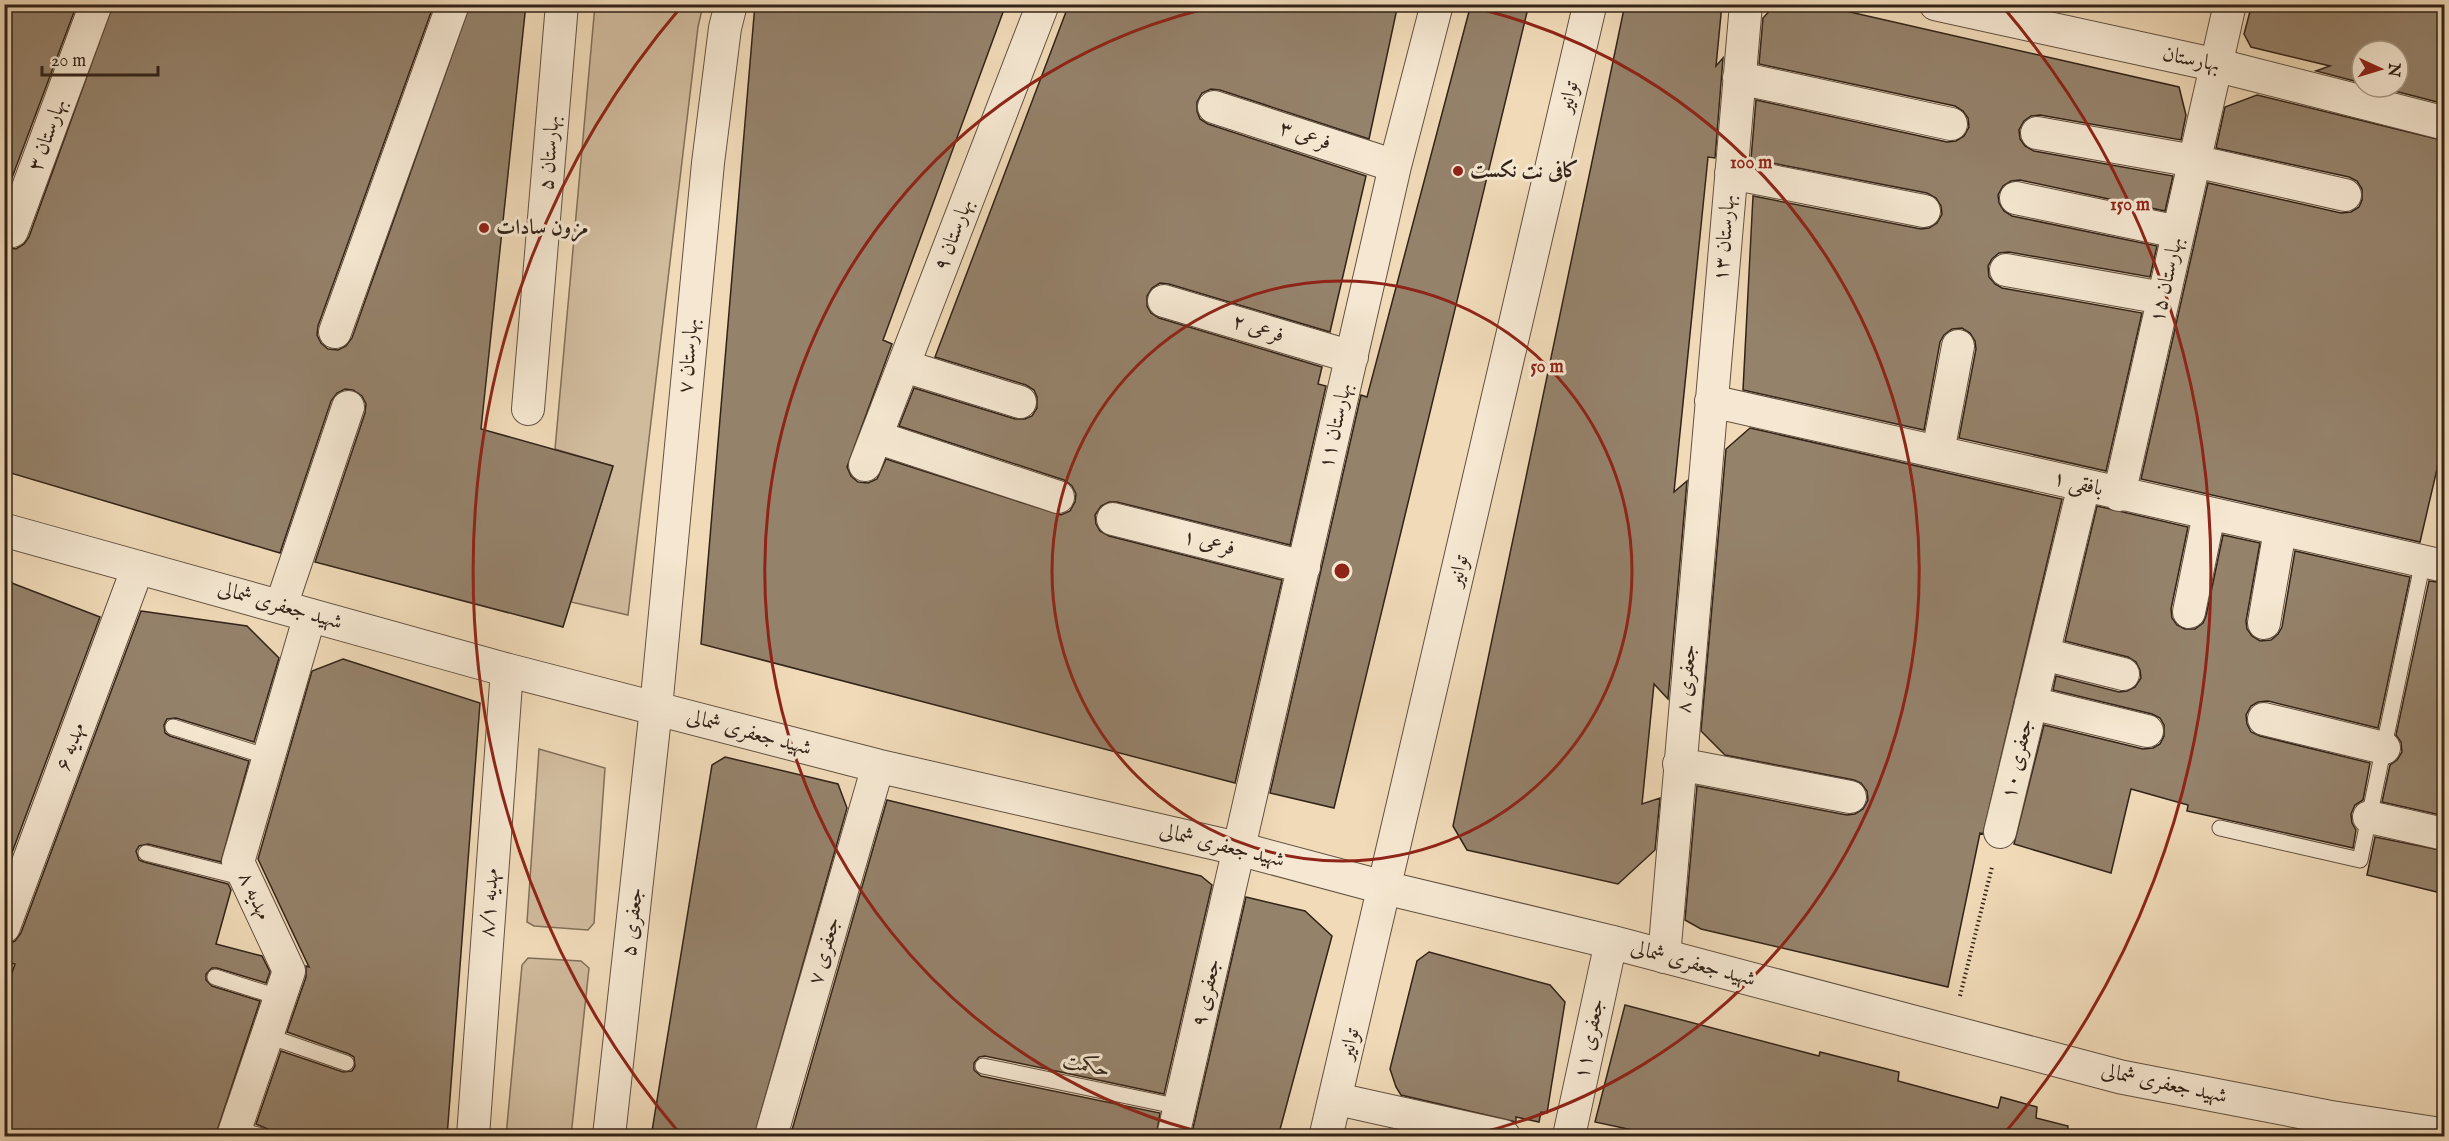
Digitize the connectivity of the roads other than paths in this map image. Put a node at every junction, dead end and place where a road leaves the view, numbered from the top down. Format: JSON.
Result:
{"nodes":[{"id":1,"x":96,"y":4,"type":"edge"},
{"id":2,"x":453,"y":4,"type":"edge"},
{"id":3,"x":562,"y":4,"type":"edge"},
{"id":4,"x":731,"y":4,"type":"edge"},
{"id":5,"x":1043,"y":4,"type":"edge"},
{"id":6,"x":1437,"y":4,"type":"edge"},
{"id":7,"x":1590,"y":4,"type":"edge"},
{"id":8,"x":1746,"y":4,"type":"edge"},
{"id":9,"x":1936,"y":4,"type":"edge"},
{"id":10,"x":2230,"y":4,"type":"edge"},
{"id":11,"x":2216,"y":65,"type":"junction"},
{"id":12,"x":1739,"y":78,"type":"junction"},
{"id":13,"x":1214,"y":107,"type":"dead end"},
{"id":14,"x":2445,"y":123,"type":"edge"},
{"id":15,"x":1952,"y":124,"type":"dead end"},
{"id":16,"x":2037,"y":133,"type":"dead end"},
{"id":17,"x":2194,"y":161,"type":"junction"},
{"id":18,"x":1395,"y":166,"type":"junction"},
{"id":19,"x":1731,"y":172,"type":"junction"},
{"id":20,"x":2344,"y":195,"type":"dead end"},
{"id":21,"x":2016,"y":198,"type":"dead end"},
{"id":22,"x":1924,"y":211,"type":"dead end"},
{"id":23,"x":12,"y":231,"type":"dead end"},
{"id":24,"x":2178,"y":232,"type":"junction"},
{"id":25,"x":2006,"y":270,"type":"dead end"},
{"id":26,"x":2163,"y":298,"type":"junction"},
{"id":27,"x":1164,"y":301,"type":"dead end"},
{"id":28,"x":335,"y":332,"type":"dead end"},
{"id":29,"x":1958,"y":346,"type":"dead end"},
{"id":30,"x":1352,"y":357,"type":"junction"},
{"id":31,"x":904,"y":366,"type":"junction"},
{"id":32,"x":1711,"y":400,"type":"junction"},
{"id":33,"x":1020,"y":402,"type":"dead end"},
{"id":34,"x":348,"y":407,"type":"dead end"},
{"id":35,"x":528,"y":409,"type":"dead end"},
{"id":36,"x":1938,"y":452,"type":"junction"},
{"id":37,"x":2084,"y":485,"type":"junction"},
{"id":38,"x":2119,"y":495,"type":"junction"},
{"id":39,"x":1058,"y":497,"type":"dead end"},
{"id":40,"x":2209,"y":514,"type":"junction"},
{"id":41,"x":1113,"y":519,"type":"dead end"},
{"id":42,"x":4,"y":530,"type":"edge"},
{"id":43,"x":2280,"y":530,"type":"junction"},
{"id":44,"x":2438,"y":560,"type":"edge"},
{"id":45,"x":138,"y":567,"type":"junction"},
{"id":46,"x":1304,"y":567,"type":"junction"},
{"id":47,"x":295,"y":611,"type":"junction"},
{"id":48,"x":2188,"y":612,"type":"dead end"},
{"id":49,"x":2264,"y":623,"type":"dead end"},
{"id":50,"x":2043,"y":654,"type":"junction"},
{"id":51,"x":507,"y":670,"type":"junction"},
{"id":52,"x":2123,"y":674,"type":"dead end"},
{"id":53,"x":2031,"y":703,"type":"junction"},
{"id":54,"x":656,"y":708,"type":"junction"},
{"id":55,"x":2264,"y":719,"type":"dead end"},
{"id":56,"x":172,"y":727,"type":"dead end"},
{"id":57,"x":2147,"y":731,"type":"dead end"},
{"id":58,"x":2384,"y":748,"type":"junction"},
{"id":59,"x":268,"y":757,"type":"junction"},
{"id":60,"x":1679,"y":764,"type":"junction"},
{"id":61,"x":878,"y":766,"type":"junction"},
{"id":62,"x":1850,"y":797,"type":"dead end"},
{"id":63,"x":2369,"y":818,"type":"junction"},
{"id":64,"x":2220,"y":828,"type":"dead end"},
{"id":65,"x":2000,"y":832,"type":"road end"},
{"id":66,"x":2445,"y":834,"type":"edge"},
{"id":67,"x":1240,"y":849,"type":"junction"},
{"id":68,"x":146,"y":853,"type":"dead end"},
{"id":69,"x":246,"y":879,"type":"junction"},
{"id":70,"x":1386,"y":888,"type":"junction"},
{"id":71,"x":8,"y":908,"type":"edge"},
{"id":72,"x":1611,"y":942,"type":"junction"},
{"id":73,"x":1665,"y":957,"type":"junction"},
{"id":74,"x":215,"y":977,"type":"dead end"},
{"id":75,"x":280,"y":998,"type":"junction"},
{"id":76,"x":268,"y":1036,"type":"junction"},
{"id":77,"x":346,"y":1063,"type":"dead end"},
{"id":78,"x":983,"y":1066,"type":"dead end"},
{"id":79,"x":1337,"y":1099,"type":"junction"},
{"id":80,"x":1176,"y":1122,"type":"edge"},
{"id":81,"x":243,"y":1134,"type":"edge"},
{"id":82,"x":2445,"y":1135,"type":"edge"},
{"id":83,"x":473,"y":1137,"type":"edge"},
{"id":84,"x":609,"y":1137,"type":"edge"},
{"id":85,"x":771,"y":1137,"type":"edge"},
{"id":86,"x":1326,"y":1137,"type":"edge"},
{"id":87,"x":1504,"y":1137,"type":"edge"},
{"id":88,"x":1569,"y":1137,"type":"edge"}],
"edges":[{"from":1,"to":23,"type":"street","name":"بهارستان ۳"},
{"from":2,"to":28,"type":"street"},
{"from":3,"to":35,"type":"street","name":"بهارستان ۵"},
{"from":4,"to":54,"type":"street","name":"بهارستان ۷"},
{"from":5,"to":31,"type":"street","name":"بهارستان ۹"},
{"from":6,"to":18,"type":"street","name":"بهارستان ۱۱"},
{"from":7,"to":70,"type":"street","name":"توانیر"},
{"from":8,"to":12,"type":"street","name":"بهارستان ۱۳"},
{"from":9,"to":11,"type":"street","name":"بهارستان"},
{"from":10,"to":11,"type":"street","name":"بهارستان ۱۵"},
{"from":11,"to":14,"type":"street","name":"بهارستان"},
{"from":11,"to":17,"type":"street","name":"بهارستان ۱۵"},
{"from":12,"to":15,"type":"street"},
{"from":12,"to":19,"type":"street","name":"بهارستان ۱۳"},
{"from":13,"to":18,"type":"street","name":"فرعی ۳"},
{"from":16,"to":17,"type":"street"},
{"from":17,"to":20,"type":"street"},
{"from":17,"to":24,"type":"street","name":"بهارستان ۱۵"},
{"from":18,"to":30,"type":"street","name":"بهارستان ۱۱"},
{"from":19,"to":22,"type":"street"},
{"from":19,"to":32,"type":"street","name":"بهارستان ۱۳"},
{"from":21,"to":24,"type":"street"},
{"from":24,"to":26,"type":"street","name":"بهارستان ۱۵"},
{"from":25,"to":26,"type":"street"},
{"from":26,"to":38,"type":"street","name":"بهارستان ۱۵"},
{"from":27,"to":30,"type":"street","name":"فرعی ۲"},
{"from":29,"to":36,"type":"street"},
{"from":30,"to":46,"type":"street","name":"بهارستان ۱۱"},
{"from":31,"to":33,"type":"street"},
{"from":31,"to":39,"type":"street","name":"بهارستان ۹"},
{"from":32,"to":36,"type":"street","name":"بافقی ۱"},
{"from":32,"to":60,"type":"street","name":"جعفری ۸"},
{"from":34,"to":47,"type":"street","name":"مهدیه ۸"},
{"from":36,"to":37,"type":"street","name":"بافقی ۱"},
{"from":37,"to":38,"type":"street","name":"بافقی ۱"},
{"from":37,"to":50,"type":"street","name":"جعفری ۱۰"},
{"from":38,"to":40,"type":"street","name":"بافقی ۱"},
{"from":40,"to":43,"type":"street","name":"بافقی ۱"},
{"from":40,"to":48,"type":"street"},
{"from":41,"to":46,"type":"street","name":"فرعی ۱"},
{"from":42,"to":45,"type":"street","name":"شهید جعفری شمالی"},
{"from":43,"to":44,"type":"street","name":"بافقی ۱"},
{"from":43,"to":49,"type":"street"},
{"from":44,"to":58,"type":"lane"},
{"from":45,"to":47,"type":"street","name":"شهید جعفری شمالی"},
{"from":45,"to":71,"type":"street","name":"مهدیه ۶"},
{"from":46,"to":67,"type":"street","name":"بهارستان ۱۱"},
{"from":47,"to":51,"type":"street","name":"شهید جعفری شمالی"},
{"from":47,"to":59,"type":"street","name":"مهدیه ۸"},
{"from":50,"to":52,"type":"street"},
{"from":50,"to":53,"type":"street","name":"جعفری ۱۰"},
{"from":51,"to":54,"type":"street","name":"شهید جعفری شمالی"},
{"from":51,"to":83,"type":"street","name":"مهدیه ۸/۱"},
{"from":53,"to":57,"type":"street"},
{"from":53,"to":65,"type":"street","name":"جعفری ۱۰"},
{"from":54,"to":61,"type":"street","name":"شهید جعفری شمالی"},
{"from":54,"to":84,"type":"street","name":"جعفری ۵"},
{"from":55,"to":58,"type":"street"},
{"from":56,"to":59,"type":"lane"},
{"from":58,"to":63,"type":"lane"},
{"from":59,"to":69,"type":"street","name":"مهدیه ۸"},
{"from":60,"to":62,"type":"street"},
{"from":60,"to":73,"type":"street","name":"جعفری ۸"},
{"from":61,"to":67,"type":"street","name":"شهید جعفری شمالی"},
{"from":61,"to":85,"type":"street","name":"جعفری ۷"},
{"from":63,"to":64,"type":"lane"},
{"from":63,"to":66,"type":"street"},
{"from":67,"to":70,"type":"street","name":"شهید جعفری شمالی"},
{"from":67,"to":80,"type":"street","name":"جعفری ۹"},
{"from":68,"to":69,"type":"lane"},
{"from":69,"to":75,"type":"street","name":"مهدیه ۸"},
{"from":70,"to":72,"type":"street","name":"شهید جعفری شمالی"},
{"from":70,"to":79,"type":"street","name":"توانیر"},
{"from":72,"to":73,"type":"street","name":"شهید جعفری شمالی"},
{"from":72,"to":88,"type":"street","name":"جعفری ۱۱"},
{"from":73,"to":82,"type":"street","name":"شهید جعفری شمالی"},
{"from":74,"to":75,"type":"lane"},
{"from":75,"to":76,"type":"street","name":"مهدیه ۸"},
{"from":76,"to":77,"type":"lane"},
{"from":76,"to":81,"type":"street","name":"مهدیه ۸"},
{"from":78,"to":80,"type":"lane","name":"حکمت"},
{"from":79,"to":86,"type":"street","name":"توانیر"},
{"from":79,"to":87,"type":"street"}]}
